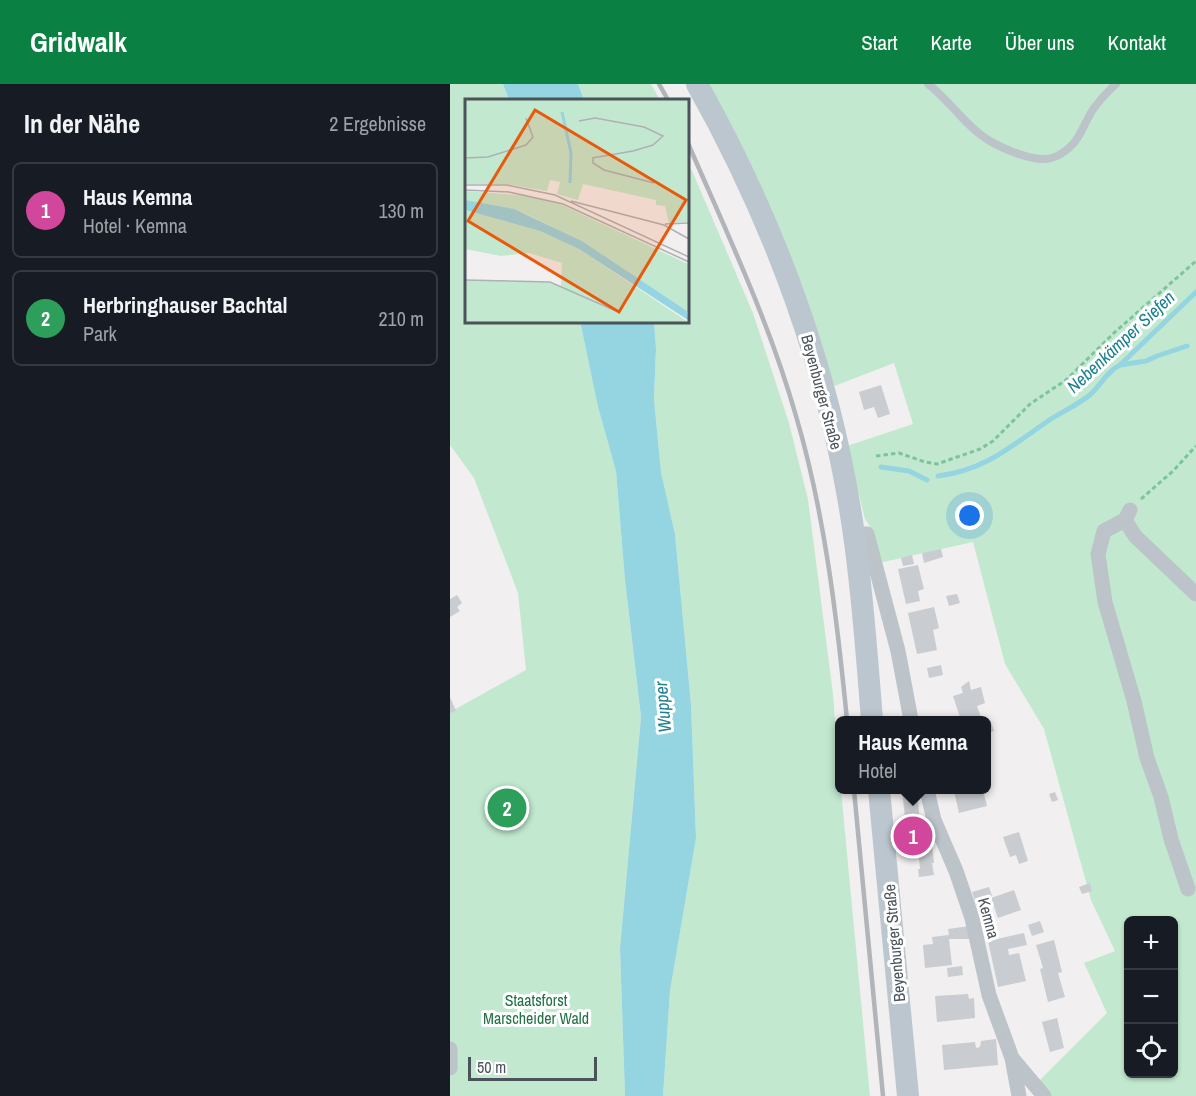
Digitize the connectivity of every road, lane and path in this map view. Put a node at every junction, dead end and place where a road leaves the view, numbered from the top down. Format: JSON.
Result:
{"nodes":[{"id":1,"x":697,"y":84,"type":"edge"},
{"id":2,"x":928,"y":84,"type":"edge"},
{"id":3,"x":1116,"y":84,"type":"edge"},
{"id":4,"x":1196,"y":261,"type":"edge"},
{"id":5,"x":1196,"y":446,"type":"edge"},
{"id":6,"x":876,"y":456,"type":"dead end"},
{"id":7,"x":1127,"y":515,"type":"junction"},
{"id":8,"x":854,"y":534,"type":"junction"},
{"id":9,"x":1196,"y":594,"type":"edge"},
{"id":10,"x":872,"y":716,"type":"edge"},
{"id":11,"x":910,"y":716,"type":"edge"},
{"id":12,"x":879,"y":794,"type":"edge"},
{"id":13,"x":928,"y":794,"type":"edge"},
{"id":14,"x":1188,"y":888,"type":"dead end"},
{"id":15,"x":450,"y":1049,"type":"edge"},
{"id":16,"x":1012,"y":1058,"type":"junction"},
{"id":17,"x":450,"y":1068,"type":"edge"},
{"id":18,"x":908,"y":1096,"type":"edge"},
{"id":19,"x":1019,"y":1096,"type":"edge"},
{"id":20,"x":1044,"y":1096,"type":"edge"}],
"edges":[{"from":1,"to":8,"type":"main road","name":"Beyenburger Straße"},
{"from":2,"to":3,"type":"lane"},
{"from":4,"to":6,"type":"path"},
{"from":5,"to":7,"type":"path"},
{"from":7,"to":9,"type":"street"},
{"from":7,"to":14,"type":"street"},
{"from":8,"to":10,"type":"main road","name":"Beyenburger Straße"},
{"from":8,"to":11,"type":"street"},
{"from":12,"to":18,"type":"main road","name":"Beyenburger Straße"},
{"from":13,"to":16,"type":"street","name":"Kemna"},
{"from":15,"to":17,"type":"street"},
{"from":16,"to":19,"type":"street","name":"Kemna"},
{"from":16,"to":20,"type":"street","name":"Kemna"}]}
